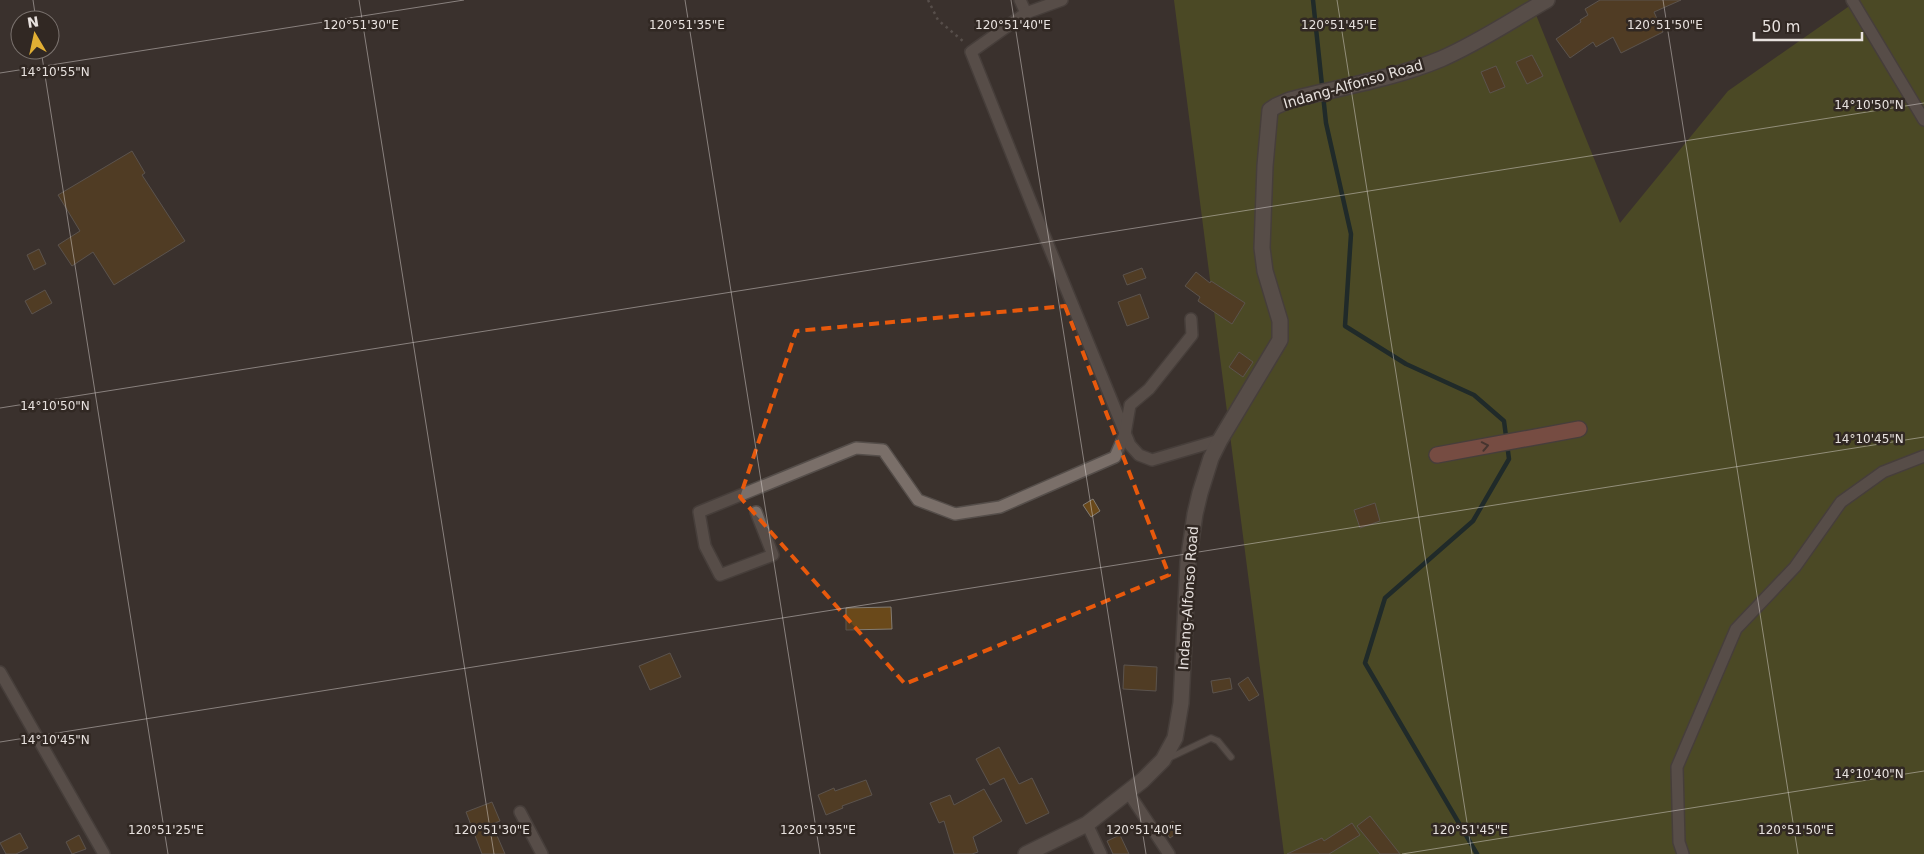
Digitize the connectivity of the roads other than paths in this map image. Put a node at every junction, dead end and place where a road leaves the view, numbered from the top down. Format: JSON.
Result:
{"nodes":[{"id":1,"x":1020,"y":0,"type":"edge"},
{"id":2,"x":1062,"y":0,"type":"edge"},
{"id":3,"x":1547,"y":0,"type":"edge"},
{"id":4,"x":1852,"y":0,"type":"edge"},
{"id":5,"x":1026,"y":13,"type":"junction"},
{"id":6,"x":1924,"y":120,"type":"edge"},
{"id":7,"x":1191,"y":319,"type":"dead end"},
{"id":8,"x":1579,"y":429,"type":"dead end"},
{"id":9,"x":1125,"y":434,"type":"junction"},
{"id":10,"x":1220,"y":440,"type":"junction"},
{"id":11,"x":1437,"y":455,"type":"dead end"},
{"id":12,"x":1924,"y":456,"type":"edge"},
{"id":13,"x":756,"y":512,"type":"dead end"},
{"id":14,"x":0,"y":672,"type":"edge"},
{"id":15,"x":1231,"y":757,"type":"dead end"},
{"id":16,"x":1163,"y":760,"type":"junction"},
{"id":17,"x":1128,"y":792,"type":"junction"},
{"id":18,"x":520,"y":812,"type":"dead end"},
{"id":19,"x":1087,"y":824,"type":"junction"},
{"id":20,"x":104,"y":854,"type":"edge"},
{"id":21,"x":542,"y":854,"type":"edge"},
{"id":22,"x":1026,"y":854,"type":"edge"},
{"id":23,"x":1101,"y":854,"type":"edge"},
{"id":24,"x":1169,"y":854,"type":"edge"},
{"id":25,"x":1683,"y":854,"type":"edge"}],
"edges":[{"from":1,"to":5,"type":"street"},
{"from":2,"to":5,"type":"street"},
{"from":3,"to":10,"type":"main road","name":"Indang-Alfonso Road"},
{"from":4,"to":6,"type":"street"},
{"from":5,"to":9,"type":"street"},
{"from":7,"to":9,"type":"street"},
{"from":11,"to":8,"type":"main road","one_way":true},
{"from":9,"to":10,"type":"street"},
{"from":9,"to":13,"type":"street"},
{"from":10,"to":16,"type":"main road","name":"Indang-Alfonso Road"},
{"from":12,"to":25,"type":"street"},
{"from":14,"to":20,"type":"street"},
{"from":15,"to":16,"type":"lane"},
{"from":16,"to":17,"type":"main road","name":"Indang-Alfonso Road"},
{"from":17,"to":19,"type":"main road","name":"Indang-Alfonso Road"},
{"from":17,"to":24,"type":"street"},
{"from":18,"to":21,"type":"street"},
{"from":19,"to":22,"type":"main road","name":"Indang-Alfonso Road"},
{"from":19,"to":23,"type":"street"}]}
